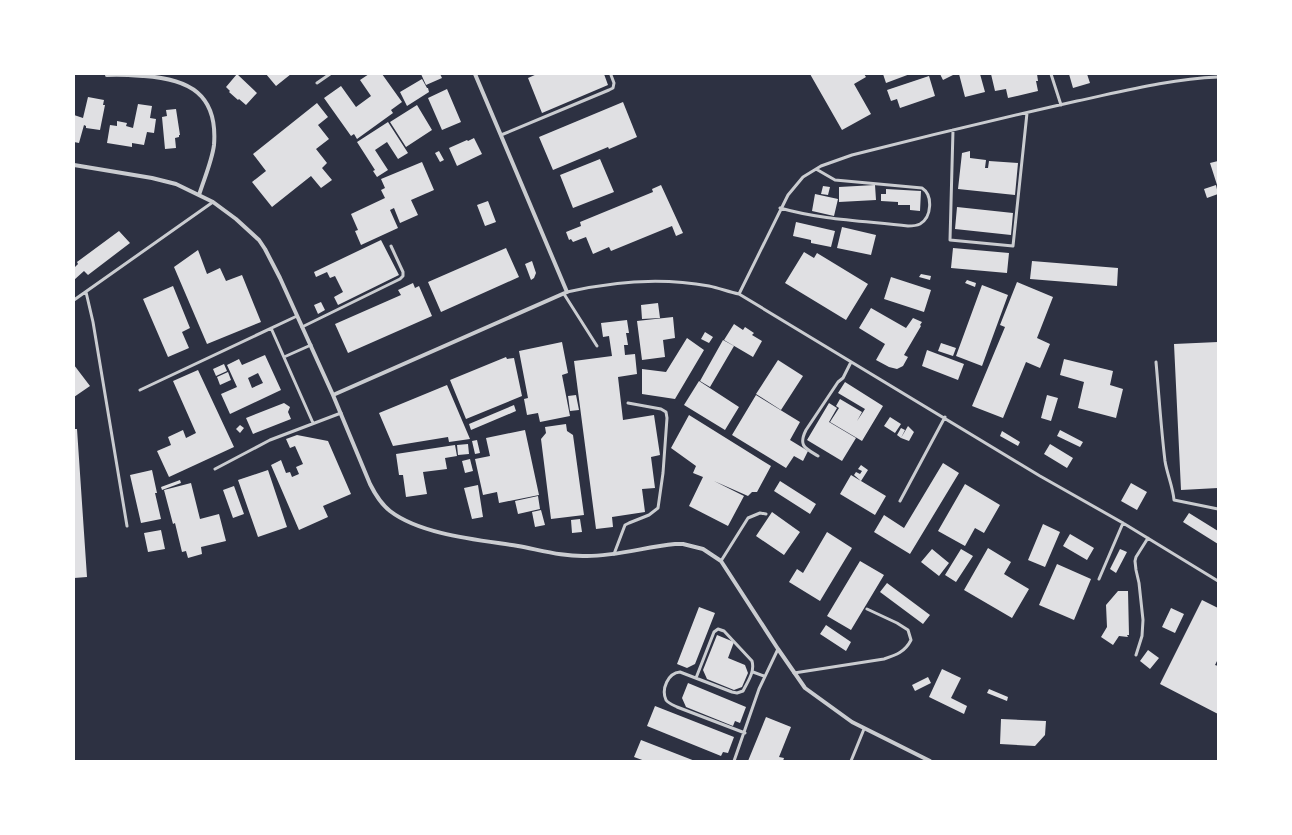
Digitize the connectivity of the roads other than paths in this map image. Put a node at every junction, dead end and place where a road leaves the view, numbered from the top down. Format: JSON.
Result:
{"nodes":[{"id":1,"x":330,"y":74,"type":"edge"},
{"id":2,"x":475,"y":74,"type":"edge"},
{"id":3,"x":1051,"y":74,"type":"edge"},
{"id":4,"x":107,"y":75,"type":"dead end"},
{"id":5,"x":611,"y":75,"type":"dead end"},
{"id":6,"x":1218,"y":77,"type":"edge"},
{"id":7,"x":317,"y":83,"type":"dead end"},
{"id":8,"x":1060,"y":105,"type":"junction"},
{"id":9,"x":1027,"y":113,"type":"junction"},
{"id":10,"x":953,"y":130,"type":"junction"},
{"id":11,"x":501,"y":136,"type":"junction"},
{"id":12,"x":74,"y":165,"type":"edge"},
{"id":13,"x":816,"y":169,"type":"junction"},
{"id":14,"x":199,"y":195,"type":"junction"},
{"id":15,"x":213,"y":202,"type":"junction"},
{"id":16,"x":780,"y":208,"type":"junction"},
{"id":17,"x":391,"y":246,"type":"dead end"},
{"id":18,"x":86,"y":292,"type":"junction"},
{"id":19,"x":566,"y":293,"type":"junction"},
{"id":20,"x":739,"y":294,"type":"junction"},
{"id":21,"x":74,"y":300,"type":"edge"},
{"id":22,"x":297,"y":316,"type":"junction"},
{"id":23,"x":302,"y":327,"type":"junction"},
{"id":24,"x":271,"y":328,"type":"junction"},
{"id":25,"x":311,"y":345,"type":"junction"},
{"id":26,"x":598,"y":346,"type":"dead end"},
{"id":27,"x":284,"y":357,"type":"junction"},
{"id":28,"x":851,"y":362,"type":"junction"},
{"id":29,"x":1156,"y":362,"type":"dead end"},
{"id":30,"x":140,"y":390,"type":"dead end"},
{"id":31,"x":333,"y":395,"type":"junction"},
{"id":32,"x":628,"y":403,"type":"dead end"},
{"id":33,"x":341,"y":413,"type":"junction"},
{"id":34,"x":945,"y":417,"type":"junction"},
{"id":35,"x":313,"y":423,"type":"junction"},
{"id":36,"x":818,"y":456,"type":"dead end"},
{"id":37,"x":216,"y":469,"type":"dead end"},
{"id":38,"x":900,"y":501,"type":"dead end"},
{"id":39,"x":1218,"y":509,"type":"edge"},
{"id":40,"x":766,"y":514,"type":"dead end"},
{"id":41,"x":1123,"y":523,"type":"junction"},
{"id":42,"x":127,"y":526,"type":"dead end"},
{"id":43,"x":1148,"y":538,"type":"junction"},
{"id":44,"x":614,"y":554,"type":"junction"},
{"id":45,"x":721,"y":561,"type":"junction"},
{"id":46,"x":1099,"y":579,"type":"dead end"},
{"id":47,"x":1218,"y":581,"type":"edge"},
{"id":48,"x":867,"y":609,"type":"dead end"},
{"id":49,"x":778,"y":649,"type":"junction"},
{"id":50,"x":1136,"y":655,"type":"dead end"},
{"id":51,"x":753,"y":672,"type":"junction"},
{"id":52,"x":794,"y":674,"type":"junction"},
{"id":53,"x":764,"y":676,"type":"junction"},
{"id":54,"x":696,"y":678,"type":"junction"},
{"id":55,"x":864,"y":729,"type":"junction"},
{"id":56,"x":744,"y":733,"type":"junction"},
{"id":57,"x":734,"y":761,"type":"edge"},
{"id":58,"x":851,"y":761,"type":"edge"},
{"id":59,"x":930,"y":761,"type":"edge"}],
"edges":[{"from":1,"to":7,"type":"lane"},
{"from":2,"to":11,"type":"street"},
{"from":3,"to":8,"type":"lane"},
{"from":4,"to":14,"type":"street"},
{"from":5,"to":11,"type":"lane"},
{"from":6,"to":8,"type":"lane"},
{"from":8,"to":9,"type":"lane"},
{"from":9,"to":10,"type":"lane"},
{"from":9,"to":10,"type":"lane"},
{"from":10,"to":13,"type":"lane"},
{"from":11,"to":19,"type":"street"},
{"from":12,"to":14,"type":"street"},
{"from":13,"to":16,"type":"lane"},
{"from":13,"to":16,"type":"lane"},
{"from":14,"to":15,"type":"street"},
{"from":15,"to":18,"type":"lane"},
{"from":15,"to":22,"type":"street"},
{"from":16,"to":20,"type":"lane"},
{"from":17,"to":23,"type":"lane"},
{"from":18,"to":21,"type":"lane"},
{"from":18,"to":42,"type":"lane"},
{"from":19,"to":20,"type":"lane"},
{"from":19,"to":26,"type":"lane"},
{"from":19,"to":31,"type":"street"},
{"from":20,"to":28,"type":"lane"},
{"from":22,"to":23,"type":"street"},
{"from":22,"to":24,"type":"lane"},
{"from":23,"to":25,"type":"street"},
{"from":24,"to":27,"type":"lane"},
{"from":24,"to":30,"type":"lane"},
{"from":25,"to":27,"type":"lane"},
{"from":25,"to":31,"type":"street"},
{"from":27,"to":35,"type":"lane"},
{"from":28,"to":34,"type":"lane"},
{"from":28,"to":36,"type":"lane"},
{"from":29,"to":39,"type":"lane"},
{"from":31,"to":33,"type":"street"},
{"from":32,"to":44,"type":"lane"},
{"from":33,"to":35,"type":"lane"},
{"from":33,"to":44,"type":"street"},
{"from":34,"to":38,"type":"lane"},
{"from":34,"to":41,"type":"lane"},
{"from":35,"to":37,"type":"lane"},
{"from":40,"to":45,"type":"lane"},
{"from":41,"to":43,"type":"lane"},
{"from":41,"to":46,"type":"lane"},
{"from":43,"to":47,"type":"lane"},
{"from":43,"to":50,"type":"lane"},
{"from":44,"to":45,"type":"street"},
{"from":45,"to":49,"type":"street"},
{"from":48,"to":52,"type":"lane"},
{"from":49,"to":52,"type":"street"},
{"from":49,"to":53,"type":"lane"},
{"from":51,"to":53,"type":"lane"},
{"from":51,"to":54,"type":"lane"},
{"from":51,"to":54,"type":"lane"},
{"from":52,"to":55,"type":"street"},
{"from":53,"to":56,"type":"lane"},
{"from":54,"to":56,"type":"lane"},
{"from":55,"to":58,"type":"lane"},
{"from":55,"to":59,"type":"street"},
{"from":56,"to":57,"type":"lane"}]}
